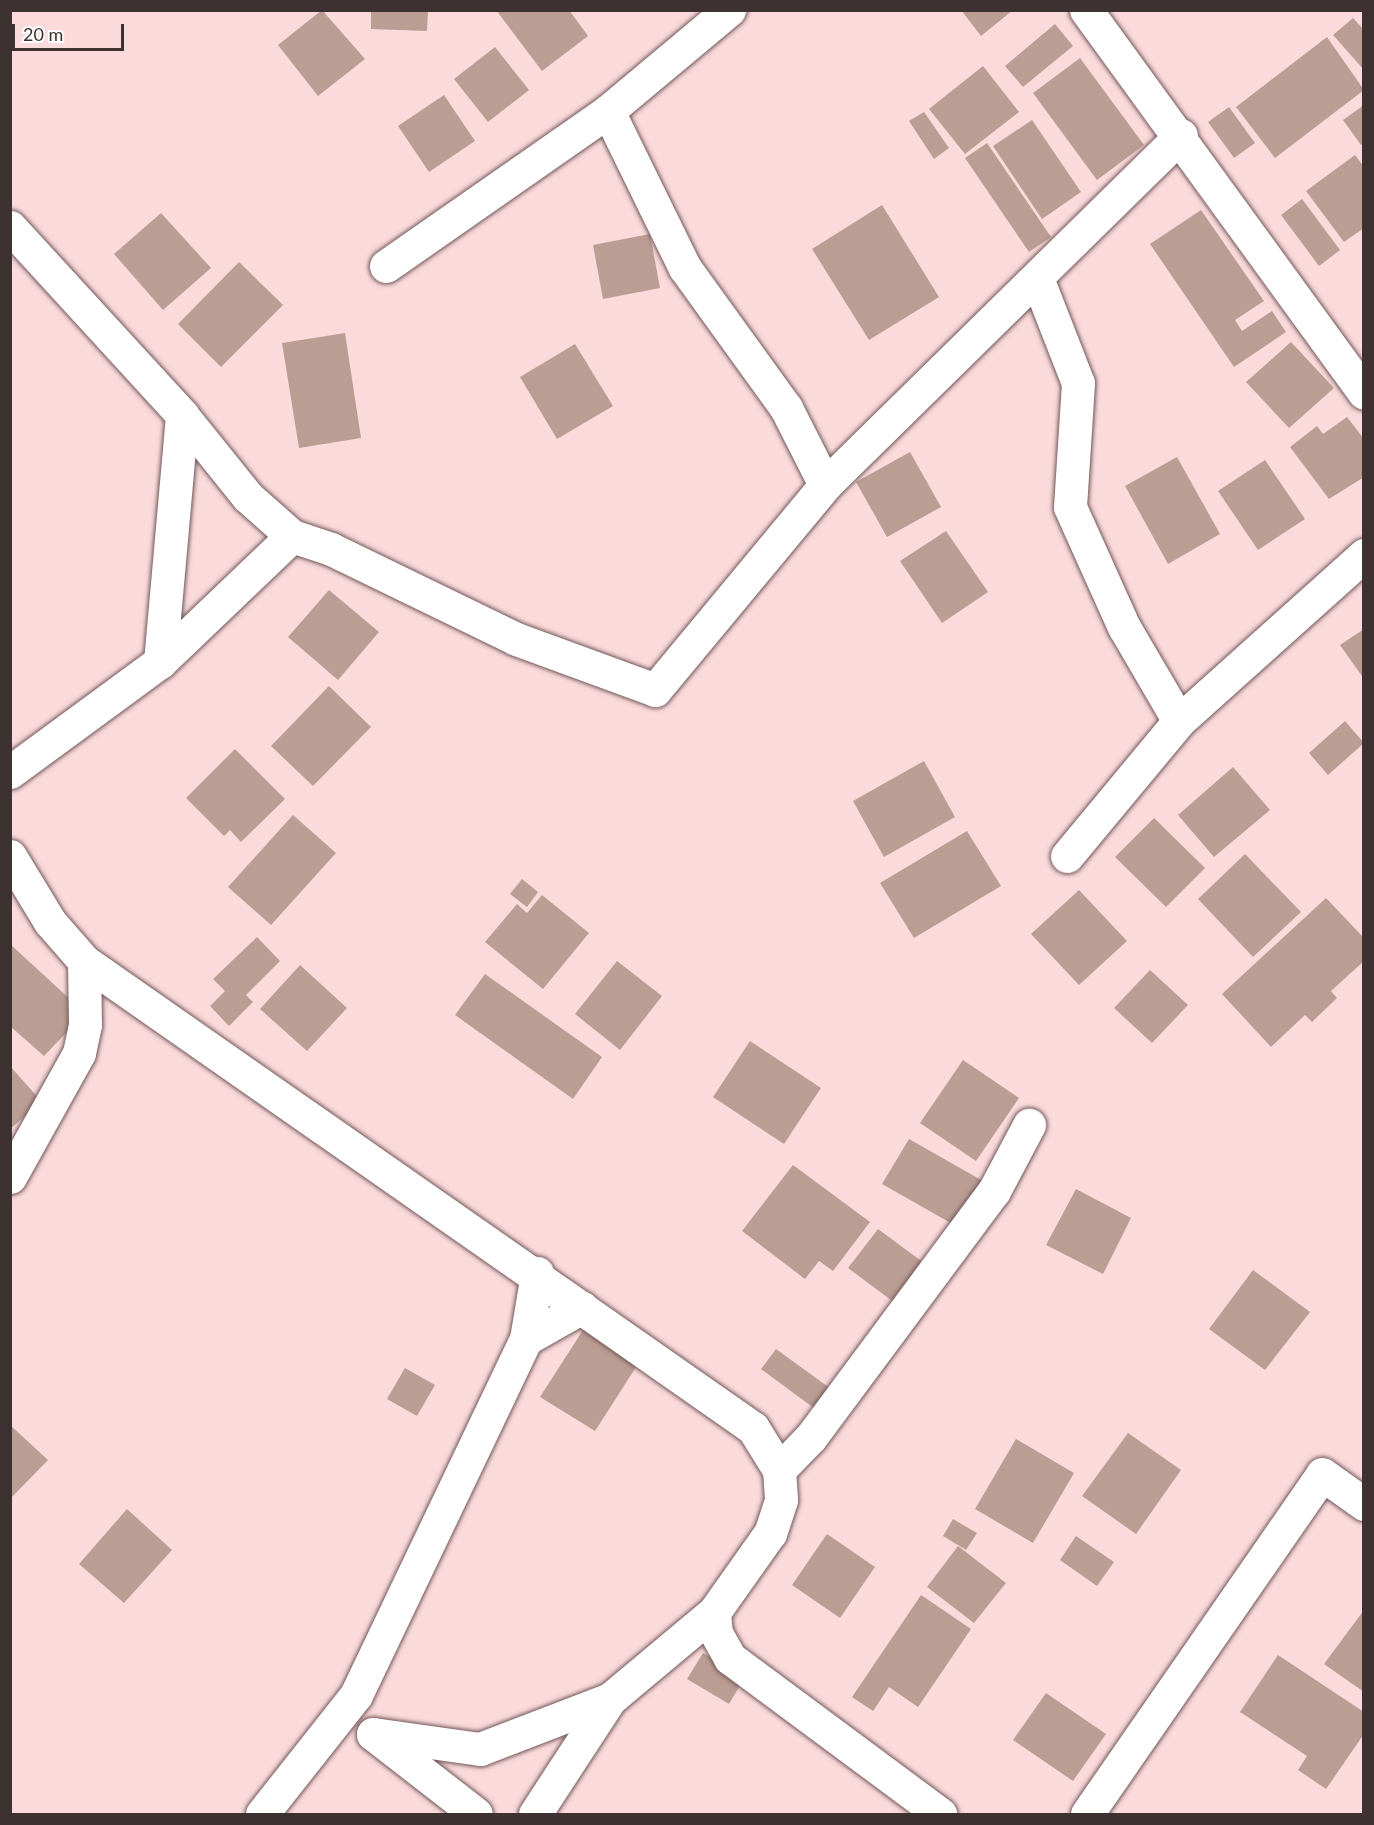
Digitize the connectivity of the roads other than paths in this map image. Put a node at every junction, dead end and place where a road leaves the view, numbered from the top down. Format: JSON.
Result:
{"nodes":[{"id":1,"x":729,"y":10,"type":"edge"},
{"id":2,"x":1086,"y":10,"type":"edge"},
{"id":3,"x":608,"y":111,"type":"junction"},
{"id":4,"x":1181,"y":135,"type":"junction"},
{"id":5,"x":10,"y":228,"type":"edge"},
{"id":6,"x":386,"y":266,"type":"dead end"},
{"id":7,"x":1037,"y":278,"type":"junction"},
{"id":8,"x":1364,"y":393,"type":"edge"},
{"id":9,"x":182,"y":415,"type":"junction"},
{"id":10,"x":825,"y":485,"type":"junction"},
{"id":11,"x":292,"y":536,"type":"junction"},
{"id":12,"x":1364,"y":555,"type":"edge"},
{"id":13,"x":160,"y":662,"type":"junction"},
{"id":14,"x":1179,"y":721,"type":"junction"},
{"id":15,"x":10,"y":772,"type":"edge"},
{"id":16,"x":10,"y":856,"type":"edge"},
{"id":17,"x":1067,"y":856,"type":"dead end"},
{"id":18,"x":84,"y":961,"type":"junction"},
{"id":19,"x":1029,"y":1125,"type":"dead end"},
{"id":20,"x":10,"y":1177,"type":"edge"},
{"id":21,"x":537,"y":1274,"type":"junction"},
{"id":22,"x":582,"y":1307,"type":"junction"},
{"id":23,"x":526,"y":1339,"type":"junction"},
{"id":24,"x":779,"y":1470,"type":"junction"},
{"id":25,"x":1364,"y":1504,"type":"edge"},
{"id":26,"x":714,"y":1612,"type":"junction"},
{"id":27,"x":356,"y":1695,"type":"junction"},
{"id":28,"x":610,"y":1699,"type":"junction"},
{"id":29,"x":373,"y":1734,"type":"junction"},
{"id":30,"x":262,"y":1815,"type":"edge"},
{"id":31,"x":476,"y":1815,"type":"edge"},
{"id":32,"x":535,"y":1815,"type":"edge"},
{"id":33,"x":940,"y":1815,"type":"edge"},
{"id":34,"x":1087,"y":1815,"type":"edge"}],
"edges":[{"from":1,"to":3,"type":"street"},
{"from":2,"to":4,"type":"street"},
{"from":3,"to":6,"type":"street"},
{"from":3,"to":10,"type":"street"},
{"from":4,"to":7,"type":"street"},
{"from":4,"to":8,"type":"street"},
{"from":5,"to":9,"type":"street"},
{"from":7,"to":10,"type":"street"},
{"from":7,"to":14,"type":"street"},
{"from":9,"to":11,"type":"street"},
{"from":9,"to":13,"type":"street"},
{"from":10,"to":11,"type":"street"},
{"from":11,"to":13,"type":"street"},
{"from":12,"to":14,"type":"street"},
{"from":13,"to":15,"type":"street"},
{"from":14,"to":17,"type":"street"},
{"from":16,"to":18,"type":"street"},
{"from":18,"to":20,"type":"street"},
{"from":18,"to":21,"type":"street"},
{"from":19,"to":24,"type":"street"},
{"from":21,"to":22,"type":"street"},
{"from":21,"to":23,"type":"street"},
{"from":22,"to":23,"type":"street"},
{"from":22,"to":24,"type":"street"},
{"from":23,"to":27,"type":"street"},
{"from":24,"to":26,"type":"street"},
{"from":25,"to":34,"type":"street"},
{"from":26,"to":28,"type":"street"},
{"from":26,"to":33,"type":"street"},
{"from":27,"to":29,"type":"street"},
{"from":27,"to":30,"type":"street"},
{"from":28,"to":29,"type":"street"},
{"from":28,"to":32,"type":"street"},
{"from":29,"to":31,"type":"street"}]}
